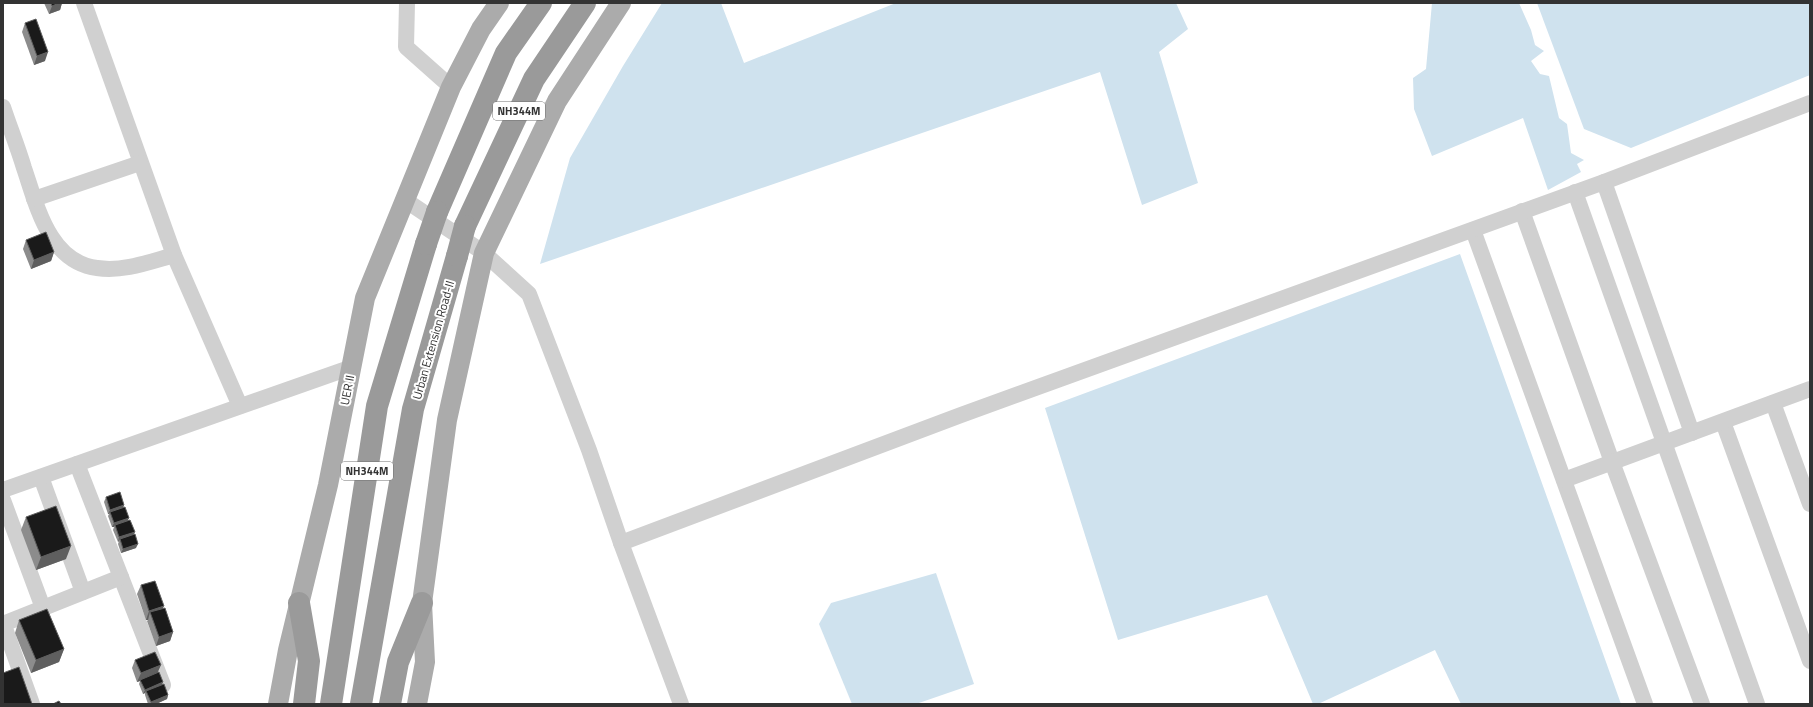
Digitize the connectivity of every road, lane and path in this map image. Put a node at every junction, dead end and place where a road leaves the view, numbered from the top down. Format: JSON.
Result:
{"nodes":[{"id":1,"x":84,"y":3,"type":"edge"},
{"id":2,"x":407,"y":3,"type":"edge"},
{"id":3,"x":499,"y":3,"type":"edge"},
{"id":4,"x":541,"y":3,"type":"edge"},
{"id":5,"x":584,"y":3,"type":"edge"},
{"id":6,"x":621,"y":3,"type":"edge"},
{"id":7,"x":451,"y":87,"type":"junction"},
{"id":8,"x":3,"y":107,"type":"edge"},
{"id":9,"x":1809,"y":107,"type":"edge"},
{"id":10,"x":140,"y":163,"type":"junction"},
{"id":11,"x":1604,"y":182,"type":"junction"},
{"id":12,"x":1575,"y":192,"type":"junction"},
{"id":13,"x":34,"y":199,"type":"junction"},
{"id":14,"x":405,"y":200,"type":"junction"},
{"id":15,"x":1522,"y":211,"type":"junction"},
{"id":16,"x":435,"y":216,"type":"junction"},
{"id":17,"x":1473,"y":230,"type":"junction"},
{"id":18,"x":461,"y":240,"type":"junction"},
{"id":19,"x":484,"y":253,"type":"junction"},
{"id":20,"x":174,"y":255,"type":"junction"},
{"id":21,"x":352,"y":367,"type":"junction"},
{"id":22,"x":1810,"y":388,"type":"edge"},
{"id":23,"x":1773,"y":403,"type":"junction"},
{"id":24,"x":240,"y":406,"type":"junction"},
{"id":25,"x":1723,"y":422,"type":"junction"},
{"id":26,"x":1692,"y":433,"type":"junction"},
{"id":27,"x":1664,"y":443,"type":"junction"},
{"id":28,"x":1612,"y":462,"type":"junction"},
{"id":29,"x":77,"y":464,"type":"junction"},
{"id":30,"x":41,"y":477,"type":"junction"},
{"id":31,"x":1564,"y":480,"type":"junction"},
{"id":32,"x":3,"y":490,"type":"edge"},
{"id":33,"x":3,"y":500,"type":"edge"},
{"id":34,"x":1810,"y":504,"type":"edge"},
{"id":35,"x":621,"y":543,"type":"junction"},
{"id":36,"x":121,"y":577,"type":"junction"},
{"id":37,"x":83,"y":592,"type":"junction"},
{"id":38,"x":299,"y":603,"type":"junction"},
{"id":39,"x":422,"y":603,"type":"junction"},
{"id":40,"x":43,"y":608,"type":"junction"},
{"id":41,"x":3,"y":624,"type":"edge"},
{"id":42,"x":1810,"y":661,"type":"edge"},
{"id":43,"x":163,"y":685,"type":"edge"},
{"id":44,"x":32,"y":704,"type":"edge"},
{"id":45,"x":278,"y":704,"type":"edge"},
{"id":46,"x":304,"y":704,"type":"edge"},
{"id":47,"x":331,"y":704,"type":"edge"},
{"id":48,"x":361,"y":704,"type":"edge"},
{"id":49,"x":390,"y":704,"type":"edge"},
{"id":50,"x":417,"y":704,"type":"edge"},
{"id":51,"x":681,"y":704,"type":"edge"},
{"id":52,"x":1646,"y":704,"type":"edge"},
{"id":53,"x":1702,"y":704,"type":"edge"},
{"id":54,"x":1757,"y":704,"type":"edge"}],
"edges":[{"from":1,"to":10,"type":"street"},
{"from":2,"to":7,"type":"street"},
{"from":3,"to":7,"type":"main road","name":"UER II"},
{"from":4,"to":16,"type":"highway","number":"NH344M"},
{"from":5,"to":18,"type":"highway","name":"Urban Extension Road-II","number":"NH344M"},
{"from":6,"to":19,"type":"main road"},
{"from":7,"to":14,"type":"main road","name":"UER II"},
{"from":8,"to":13,"type":"street"},
{"from":9,"to":11,"type":"street"},
{"from":10,"to":13,"type":"street"},
{"from":10,"to":20,"type":"street"},
{"from":11,"to":12,"type":"street"},
{"from":11,"to":26,"type":"street"},
{"from":12,"to":15,"type":"street"},
{"from":12,"to":27,"type":"street"},
{"from":13,"to":20,"type":"street"},
{"from":14,"to":16,"type":"street"},
{"from":14,"to":21,"type":"main road","name":"UER II"},
{"from":15,"to":17,"type":"street"},
{"from":15,"to":28,"type":"street"},
{"from":16,"to":18,"type":"street"},
{"from":16,"to":47,"type":"highway","number":"NH344M","bridge":true},
{"from":17,"to":31,"type":"street"},
{"from":17,"to":35,"type":"street"},
{"from":18,"to":19,"type":"street"},
{"from":18,"to":48,"type":"highway","name":"Urban Extension Road-II","number":"NH344M"},
{"from":19,"to":35,"type":"street"},
{"from":19,"to":39,"type":"main road"},
{"from":20,"to":24,"type":"street"},
{"from":21,"to":24,"type":"street"},
{"from":21,"to":38,"type":"main road","name":"UER II"},
{"from":22,"to":23,"type":"street"},
{"from":23,"to":25,"type":"street"},
{"from":23,"to":34,"type":"street"},
{"from":24,"to":29,"type":"street"},
{"from":25,"to":26,"type":"street"},
{"from":25,"to":42,"type":"street"},
{"from":26,"to":27,"type":"street"},
{"from":27,"to":28,"type":"street"},
{"from":27,"to":54,"type":"street"},
{"from":28,"to":31,"type":"street"},
{"from":28,"to":53,"type":"street"},
{"from":29,"to":30,"type":"street"},
{"from":29,"to":36,"type":"street"},
{"from":30,"to":32,"type":"street"},
{"from":30,"to":37,"type":"street"},
{"from":31,"to":52,"type":"street"},
{"from":33,"to":40,"type":"street"},
{"from":35,"to":51,"type":"street"},
{"from":36,"to":37,"type":"street"},
{"from":36,"to":43,"type":"street"},
{"from":37,"to":40,"type":"street"},
{"from":38,"to":45,"type":"main road","name":"UER II"},
{"from":38,"to":46,"type":"highway"},
{"from":39,"to":49,"type":"highway"},
{"from":39,"to":50,"type":"main road"},
{"from":40,"to":41,"type":"street"},
{"from":41,"to":44,"type":"street"}]}
